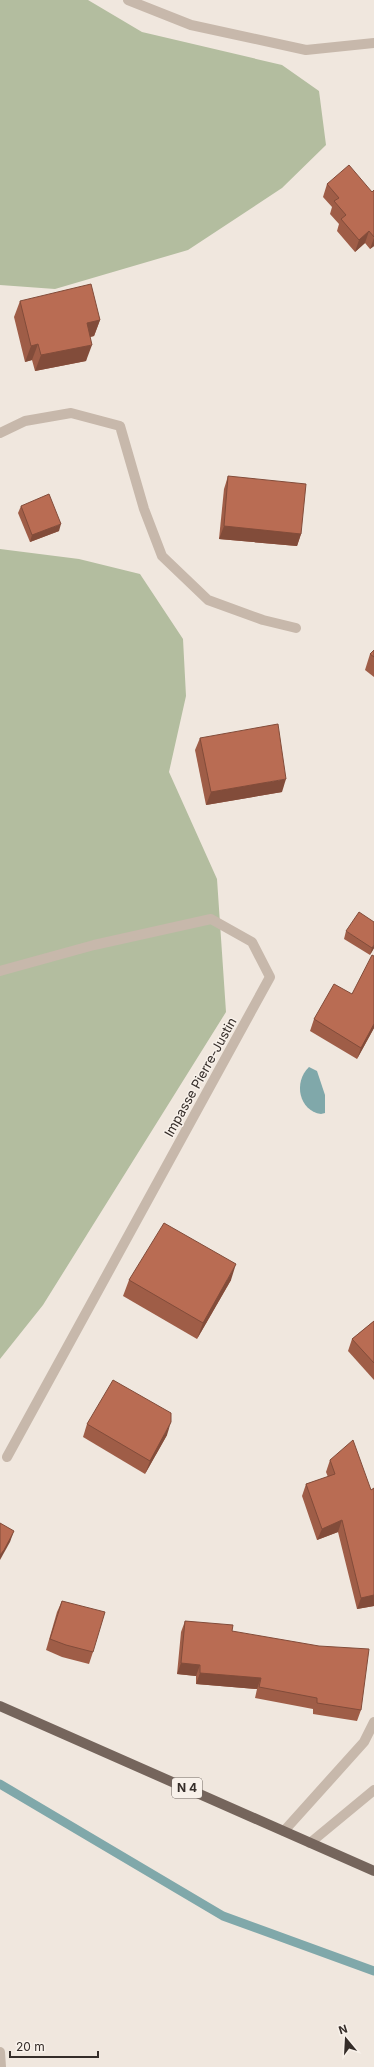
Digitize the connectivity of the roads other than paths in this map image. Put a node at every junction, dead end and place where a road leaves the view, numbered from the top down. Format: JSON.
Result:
{"nodes":[{"id":1,"x":128,"y":0,"type":"edge"},
{"id":2,"x":374,"y":43,"type":"edge"},
{"id":3,"x":0,"y":433,"type":"edge"},
{"id":4,"x":296,"y":628,"type":"dead end"},
{"id":5,"x":0,"y":971,"type":"edge"},
{"id":6,"x":7,"y":1457,"type":"dead end"},
{"id":7,"x":0,"y":1706,"type":"edge"},
{"id":8,"x":374,"y":1722,"type":"edge"},
{"id":9,"x":374,"y":1790,"type":"edge"},
{"id":10,"x":284,"y":1831,"type":"junction"},
{"id":11,"x":310,"y":1843,"type":"junction"},
{"id":12,"x":374,"y":1871,"type":"edge"},
{"id":13,"x":0,"y":2052,"type":"edge"},
{"id":14,"x":1,"y":2067,"type":"edge"}],
"edges":[{"from":1,"to":2,"type":"street"},
{"from":3,"to":4,"type":"street"},
{"from":5,"to":6,"type":"street","name":"Impasse Pierre-Justin"},
{"from":7,"to":10,"type":"main road","number":"N 4"},
{"from":8,"to":10,"type":"street"},
{"from":9,"to":11,"type":"street"},
{"from":10,"to":11,"type":"main road","number":"N 4"},
{"from":11,"to":12,"type":"main road","number":"N 4"},
{"from":13,"to":14,"type":"street"}]}
